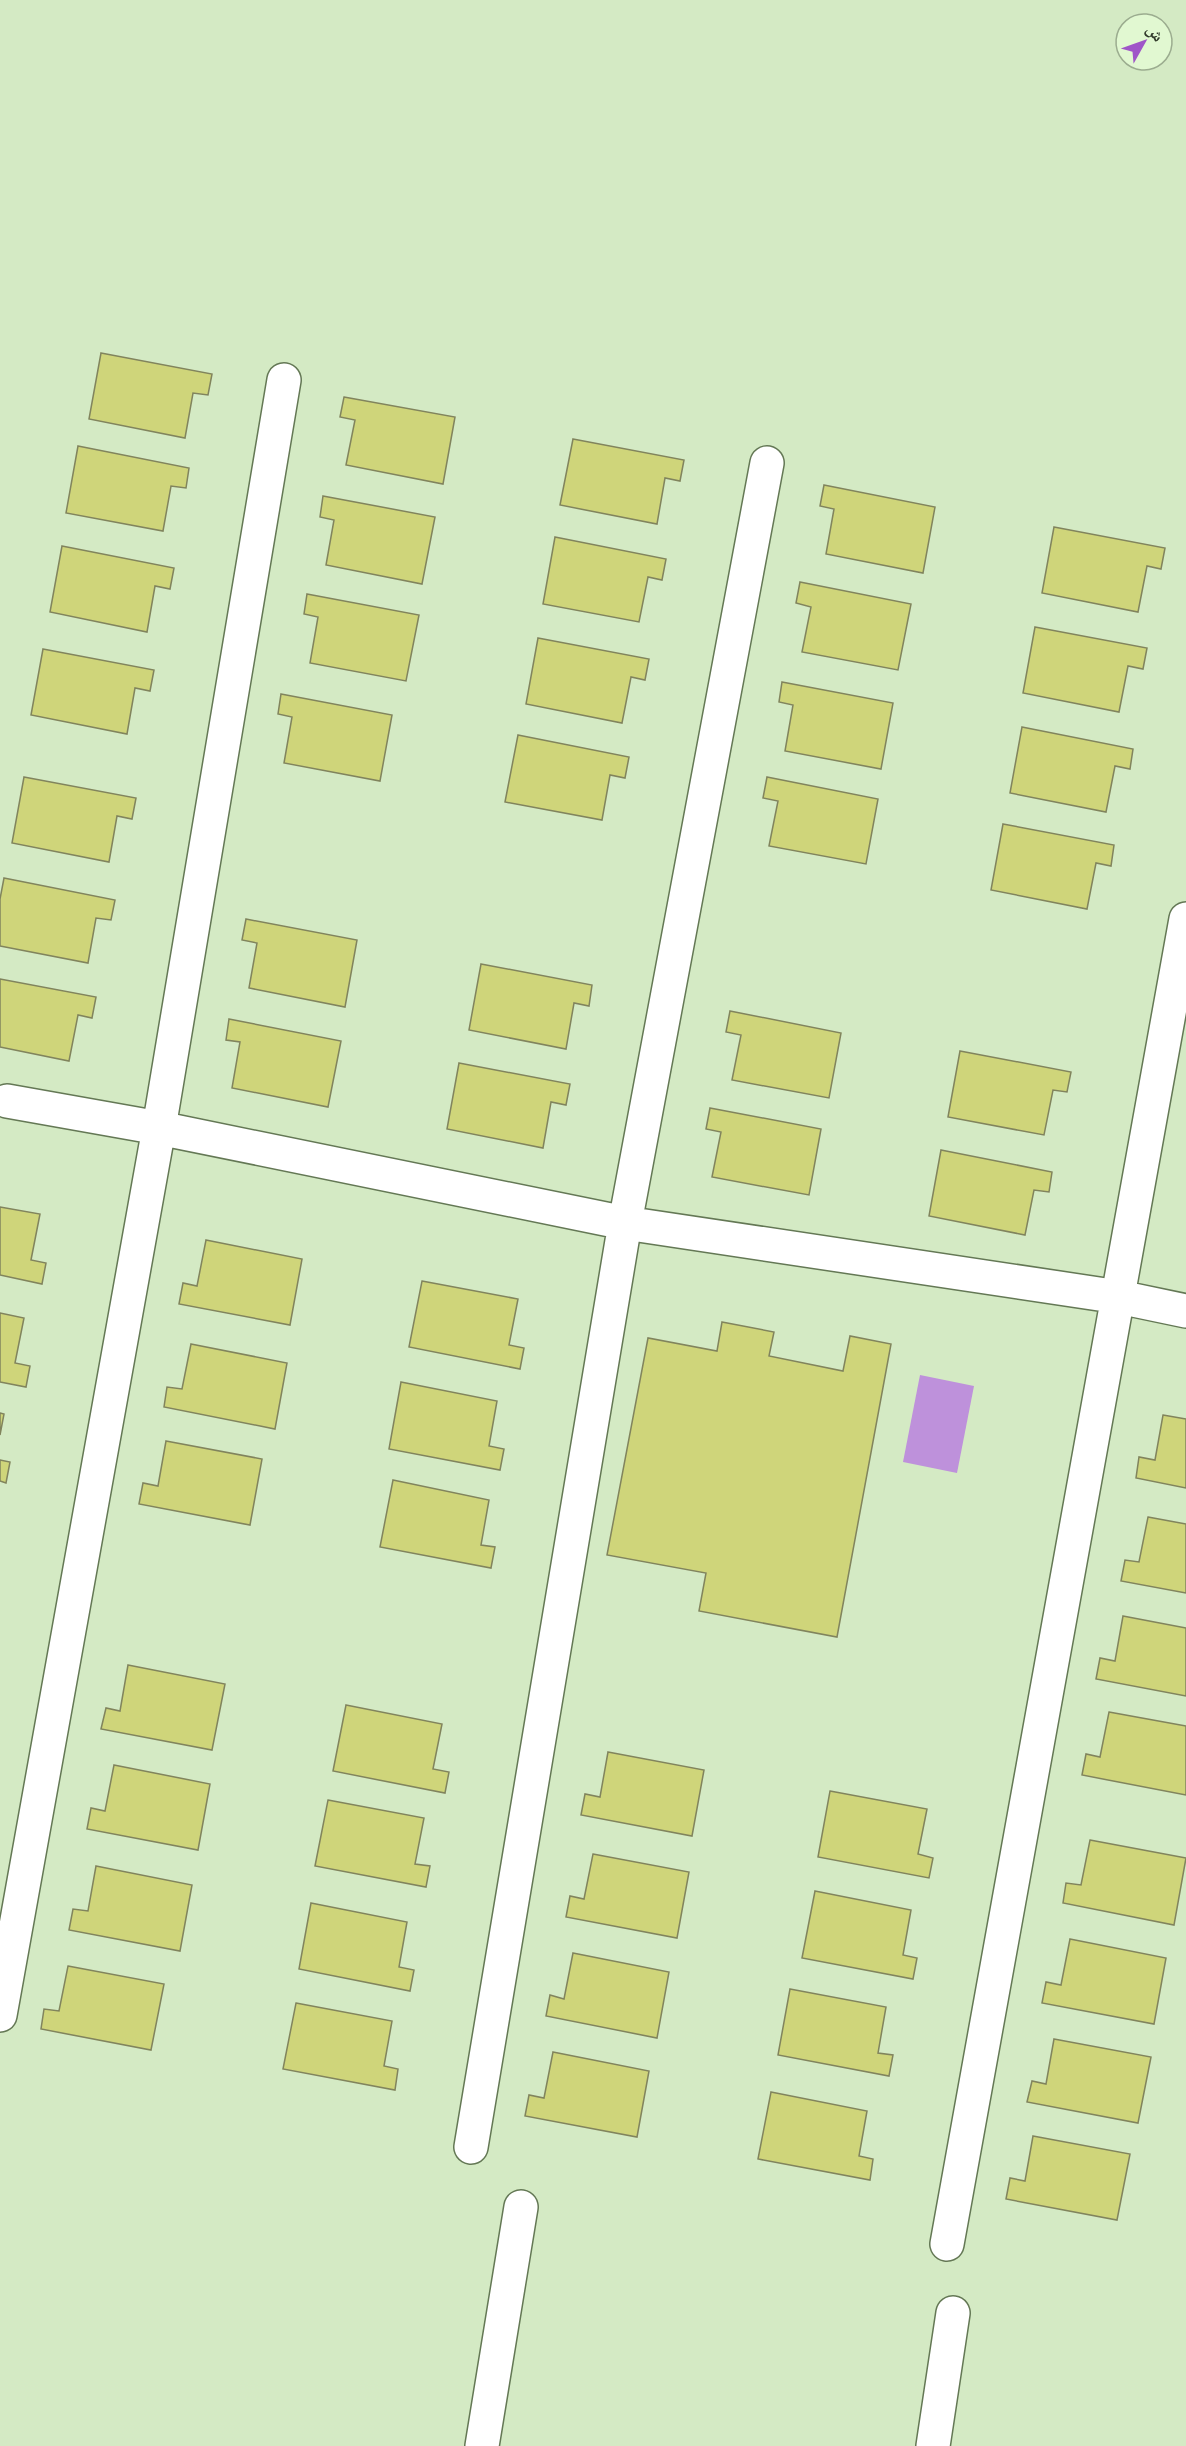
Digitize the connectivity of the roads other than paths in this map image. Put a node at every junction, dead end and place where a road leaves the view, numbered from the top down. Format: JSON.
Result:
{"nodes":[{"id":1,"x":284,"y":380,"type":"dead end"},
{"id":2,"x":767,"y":463,"type":"dead end"},
{"id":3,"x":1186,"y":919,"type":"edge"},
{"id":4,"x":7,"y":1101,"type":"dead end"},
{"id":5,"x":159,"y":1128,"type":"junction"},
{"id":6,"x":625,"y":1222,"type":"junction"},
{"id":7,"x":1119,"y":1297,"type":"junction"},
{"id":8,"x":1186,"y":1311,"type":"edge"},
{"id":9,"x":0,"y":2015,"type":"edge"},
{"id":10,"x":471,"y":2147,"type":"dead end"},
{"id":11,"x":521,"y":2207,"type":"dead end"},
{"id":12,"x":947,"y":2244,"type":"dead end"},
{"id":13,"x":953,"y":2313,"type":"dead end"},
{"id":14,"x":482,"y":2446,"type":"edge"},
{"id":15,"x":933,"y":2446,"type":"edge"}],
"edges":[{"from":1,"to":5,"type":"street"},
{"from":2,"to":6,"type":"street"},
{"from":3,"to":7,"type":"street"},
{"from":4,"to":5,"type":"street"},
{"from":5,"to":6,"type":"street"},
{"from":5,"to":9,"type":"street"},
{"from":6,"to":7,"type":"street"},
{"from":6,"to":10,"type":"street"},
{"from":7,"to":8,"type":"street"},
{"from":7,"to":12,"type":"street"},
{"from":11,"to":14,"type":"street"},
{"from":13,"to":15,"type":"street"}]}
